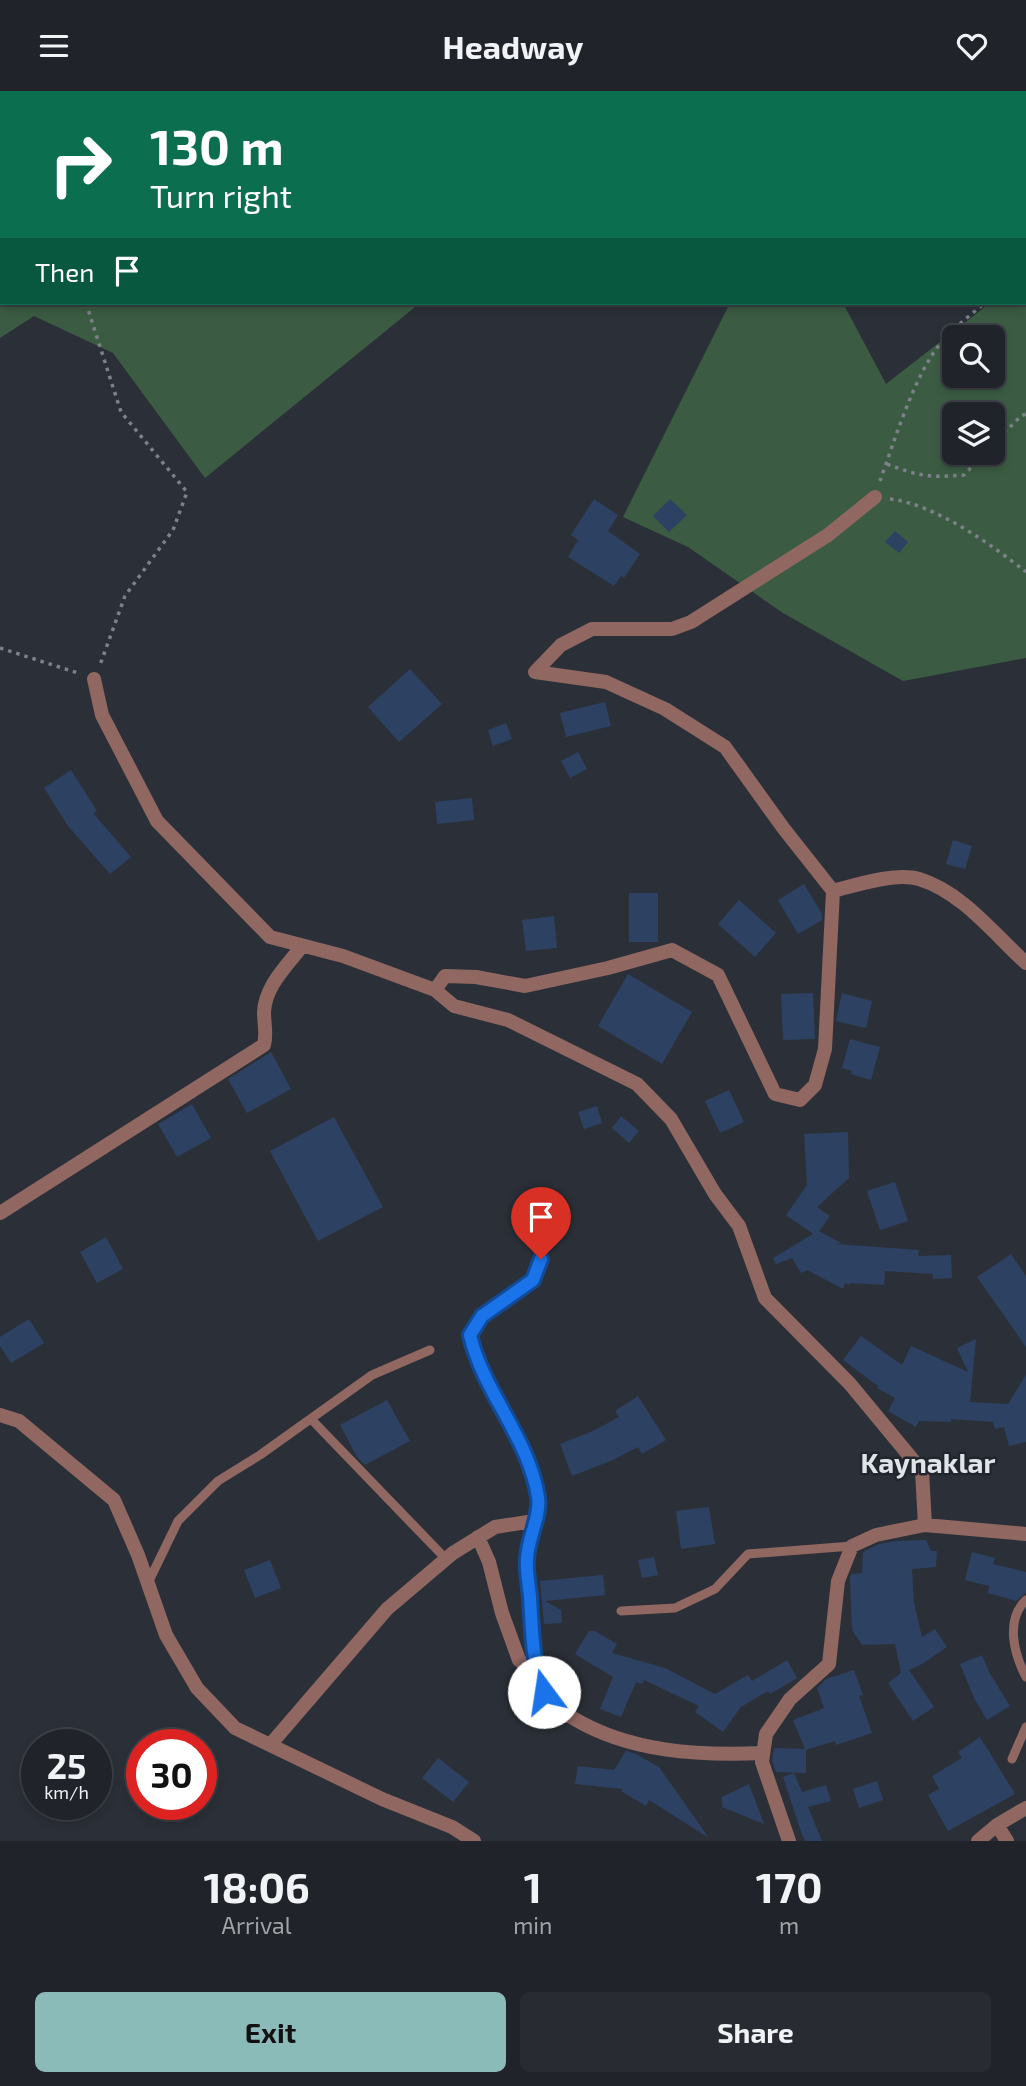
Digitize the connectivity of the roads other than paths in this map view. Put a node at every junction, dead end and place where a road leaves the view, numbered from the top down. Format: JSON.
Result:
{"nodes":[{"id":1,"x":874,"y":497,"type":"road end"},
{"id":2,"x":94,"y":679,"type":"road end"},
{"id":3,"x":833,"y":891,"type":"junction"},
{"id":4,"x":302,"y":946,"type":"junction"},
{"id":5,"x":1026,"y":963,"type":"edge"},
{"id":6,"x":435,"y":990,"type":"junction"},
{"id":7,"x":0,"y":1213,"type":"edge"},
{"id":8,"x":529,"y":1222,"type":"dead end"},
{"id":9,"x":430,"y":1350,"type":"dead end"},
{"id":10,"x":0,"y":1415,"type":"edge"},
{"id":11,"x":311,"y":1419,"type":"junction"},
{"id":12,"x":534,"y":1521,"type":"junction"},
{"id":13,"x":925,"y":1525,"type":"junction"},
{"id":14,"x":1026,"y":1534,"type":"edge"},
{"id":15,"x":478,"y":1537,"type":"junction"},
{"id":16,"x":852,"y":1546,"type":"junction"},
{"id":17,"x":446,"y":1559,"type":"junction"},
{"id":18,"x":148,"y":1583,"type":"junction"},
{"id":19,"x":1026,"y":1600,"type":"edge"},
{"id":20,"x":621,"y":1611,"type":"dead end"},
{"id":21,"x":1026,"y":1677,"type":"edge"},
{"id":22,"x":539,"y":1678,"type":"junction"},
{"id":23,"x":1026,"y":1727,"type":"edge"},
{"id":24,"x":270,"y":1745,"type":"junction"},
{"id":25,"x":763,"y":1753,"type":"junction"},
{"id":26,"x":1012,"y":1759,"type":"dead end"},
{"id":27,"x":1026,"y":1808,"type":"edge"},
{"id":28,"x":997,"y":1825,"type":"junction"},
{"id":29,"x":474,"y":1841,"type":"edge"},
{"id":30,"x":789,"y":1841,"type":"edge"},
{"id":31,"x":978,"y":1841,"type":"edge"},
{"id":32,"x":1007,"y":1841,"type":"edge"}],
"edges":[{"from":1,"to":3,"type":"street"},
{"from":2,"to":4,"type":"street"},
{"from":3,"to":5,"type":"street"},
{"from":3,"to":6,"type":"street"},
{"from":4,"to":6,"type":"street"},
{"from":4,"to":7,"type":"street"},
{"from":6,"to":13,"type":"street"},
{"from":8,"to":12,"type":"street"},
{"from":9,"to":11,"type":"lane"},
{"from":10,"to":18,"type":"street"},
{"from":11,"to":17,"type":"lane"},
{"from":11,"to":18,"type":"lane"},
{"from":12,"to":15,"type":"street"},
{"from":12,"to":22,"type":"street"},
{"from":13,"to":14,"type":"street"},
{"from":13,"to":16,"type":"street"},
{"from":15,"to":17,"type":"street"},
{"from":15,"to":22,"type":"street"},
{"from":16,"to":20,"type":"lane"},
{"from":16,"to":25,"type":"street"},
{"from":17,"to":24,"type":"street"},
{"from":18,"to":24,"type":"street"},
{"from":19,"to":21,"type":"lane"},
{"from":22,"to":25,"type":"street"},
{"from":23,"to":26,"type":"lane"},
{"from":24,"to":29,"type":"street"},
{"from":25,"to":30,"type":"street"},
{"from":27,"to":28,"type":"street"},
{"from":28,"to":31,"type":"street"},
{"from":28,"to":32,"type":"street"}]}
